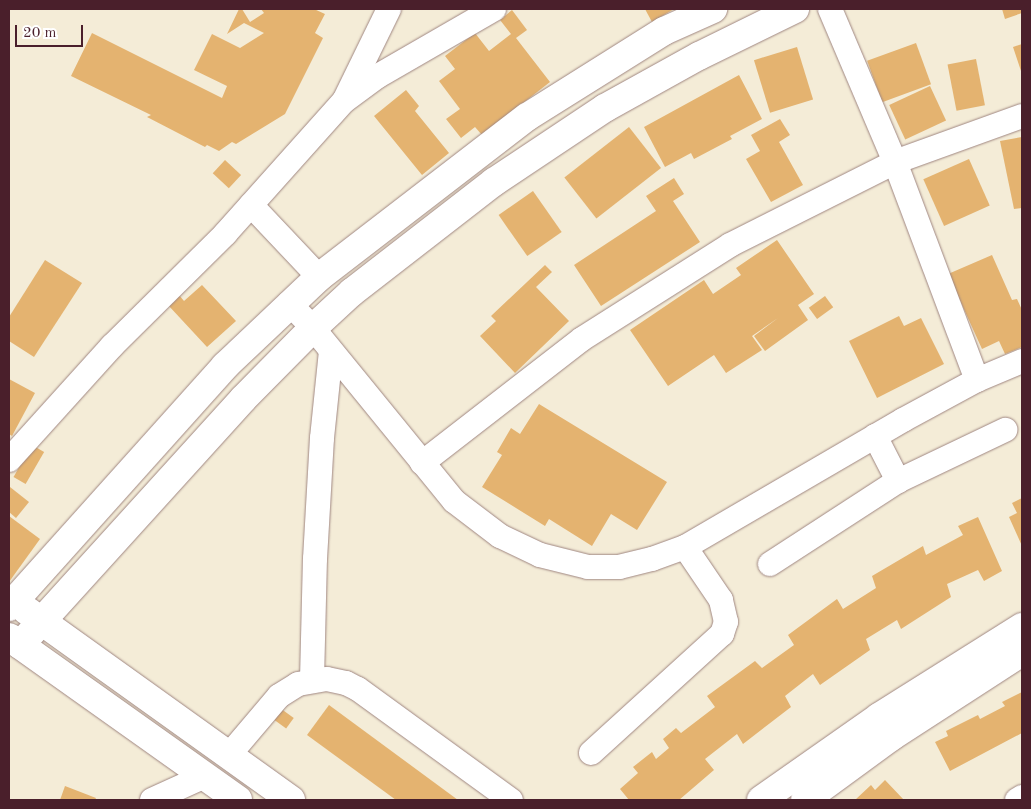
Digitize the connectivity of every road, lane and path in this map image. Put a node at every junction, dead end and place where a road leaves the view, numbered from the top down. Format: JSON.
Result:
{"nodes":[{"id":1,"x":389,"y":9,"type":"edge"},
{"id":2,"x":494,"y":9,"type":"edge"},
{"id":3,"x":713,"y":9,"type":"edge"},
{"id":4,"x":795,"y":9,"type":"edge"},
{"id":5,"x":830,"y":9,"type":"edge"},
{"id":6,"x":344,"y":101,"type":"junction"},
{"id":7,"x":1022,"y":116,"type":"edge"},
{"id":8,"x":895,"y":162,"type":"junction"},
{"id":9,"x":251,"y":205,"type":"junction"},
{"id":10,"x":318,"y":277,"type":"junction"},
{"id":11,"x":289,"y":302,"type":"junction"},
{"id":12,"x":313,"y":328,"type":"junction"},
{"id":13,"x":332,"y":351,"type":"junction"},
{"id":14,"x":1022,"y":361,"type":"edge"},
{"id":15,"x":976,"y":380,"type":"junction"},
{"id":16,"x":1005,"y":430,"type":"dead end"},
{"id":17,"x":875,"y":436,"type":"junction"},
{"id":18,"x":9,"y":460,"type":"edge"},
{"id":19,"x":422,"y":463,"type":"junction"},
{"id":20,"x":898,"y":481,"type":"junction"},
{"id":21,"x":685,"y":547,"type":"junction"},
{"id":22,"x":770,"y":564,"type":"dead end"},
{"id":23,"x":11,"y":602,"type":"edge"},
{"id":24,"x":41,"y":621,"type":"junction"},
{"id":25,"x":1022,"y":627,"type":"edge"},
{"id":26,"x":14,"y":641,"type":"edge"},
{"id":27,"x":1022,"y":652,"type":"edge"},
{"id":28,"x":312,"y":680,"type":"junction"},
{"id":29,"x":591,"y":754,"type":"dead end"},
{"id":30,"x":229,"y":755,"type":"junction"},
{"id":31,"x":204,"y":776,"type":"junction"},
{"id":32,"x":177,"y":793,"type":"edge"},
{"id":33,"x":1022,"y":797,"type":"edge"},
{"id":34,"x":152,"y":800,"type":"edge"},
{"id":35,"x":238,"y":800,"type":"edge"},
{"id":36,"x":291,"y":800,"type":"edge"},
{"id":37,"x":510,"y":800,"type":"edge"},
{"id":38,"x":761,"y":800,"type":"edge"},
{"id":39,"x":805,"y":800,"type":"edge"},
{"id":40,"x":1017,"y":800,"type":"edge"}],
"edges":[{"from":1,"to":6,"type":"street"},
{"from":2,"to":6,"type":"street"},
{"from":3,"to":10,"type":"street"},
{"from":4,"to":12,"type":"street"},
{"from":5,"to":8,"type":"street"},
{"from":6,"to":9,"type":"street"},
{"from":7,"to":8,"type":"street"},
{"from":8,"to":15,"type":"street"},
{"from":8,"to":19,"type":"street"},
{"from":9,"to":10,"type":"street"},
{"from":9,"to":18,"type":"street"},
{"from":10,"to":11,"type":"street"},
{"from":11,"to":12,"type":"street"},
{"from":11,"to":23,"type":"street"},
{"from":12,"to":13,"type":"street"},
{"from":12,"to":24,"type":"street"},
{"from":13,"to":19,"type":"street"},
{"from":13,"to":28,"type":"street"},
{"from":14,"to":15,"type":"street"},
{"from":15,"to":17,"type":"street"},
{"from":16,"to":20,"type":"street"},
{"from":17,"to":20,"type":"street"},
{"from":17,"to":21,"type":"street"},
{"from":19,"to":21,"type":"street"},
{"from":20,"to":22,"type":"street"},
{"from":21,"to":29,"type":"street"},
{"from":23,"to":24,"type":"street"},
{"from":24,"to":26,"type":"street"},
{"from":24,"to":30,"type":"street"},
{"from":25,"to":38,"type":"street"},
{"from":26,"to":31,"type":"street"},
{"from":27,"to":39,"type":"street"},
{"from":28,"to":30,"type":"street"},
{"from":28,"to":37,"type":"street"},
{"from":30,"to":36,"type":"street"},
{"from":31,"to":32,"type":"street"},
{"from":31,"to":35,"type":"street"},
{"from":32,"to":34,"type":"street"},
{"from":33,"to":40,"type":"street"}]}
